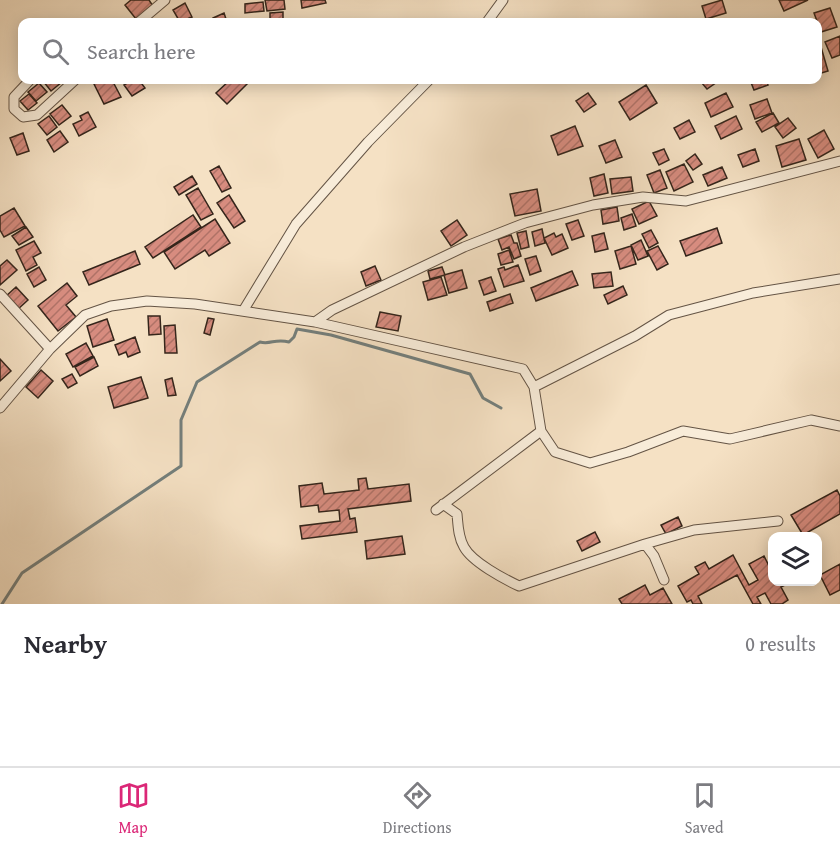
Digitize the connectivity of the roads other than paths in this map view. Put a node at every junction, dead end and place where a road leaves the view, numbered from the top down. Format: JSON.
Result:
{"nodes":[{"id":1,"x":165,"y":0,"type":"edge"},
{"id":2,"x":503,"y":0,"type":"edge"},
{"id":3,"x":145,"y":18,"type":"edge"},
{"id":4,"x":490,"y":18,"type":"edge"},
{"id":5,"x":26,"y":84,"type":"edge"},
{"id":6,"x":71,"y":84,"type":"edge"},
{"id":7,"x":425,"y":84,"type":"edge"},
{"id":8,"x":840,"y":161,"type":"edge"},
{"id":9,"x":840,"y":279,"type":"edge"},
{"id":10,"x":0,"y":294,"type":"edge"},
{"id":11,"x":243,"y":312,"type":"junction"},
{"id":12,"x":315,"y":322,"type":"junction"},
{"id":13,"x":50,"y":349,"type":"junction"},
{"id":14,"x":534,"y":387,"type":"junction"},
{"id":15,"x":0,"y":408,"type":"edge"},
{"id":16,"x":840,"y":426,"type":"edge"},
{"id":17,"x":541,"y":431,"type":"junction"},
{"id":18,"x":778,"y":521,"type":"dead end"},
{"id":19,"x":645,"y":544,"type":"junction"},
{"id":20,"x":664,"y":580,"type":"dead end"}],
"edges":[{"from":1,"to":3,"type":"street"},
{"from":2,"to":4,"type":"street"},
{"from":5,"to":6,"type":"street"},
{"from":7,"to":11,"type":"street"},
{"from":8,"to":12,"type":"street"},
{"from":9,"to":14,"type":"street"},
{"from":10,"to":13,"type":"street"},
{"from":11,"to":12,"type":"street"},
{"from":11,"to":13,"type":"street"},
{"from":12,"to":14,"type":"street"},
{"from":13,"to":15,"type":"street"},
{"from":14,"to":17,"type":"street"},
{"from":16,"to":17,"type":"street"},
{"from":17,"to":19,"type":"street"},
{"from":18,"to":19,"type":"street"},
{"from":19,"to":20,"type":"street"}]}
